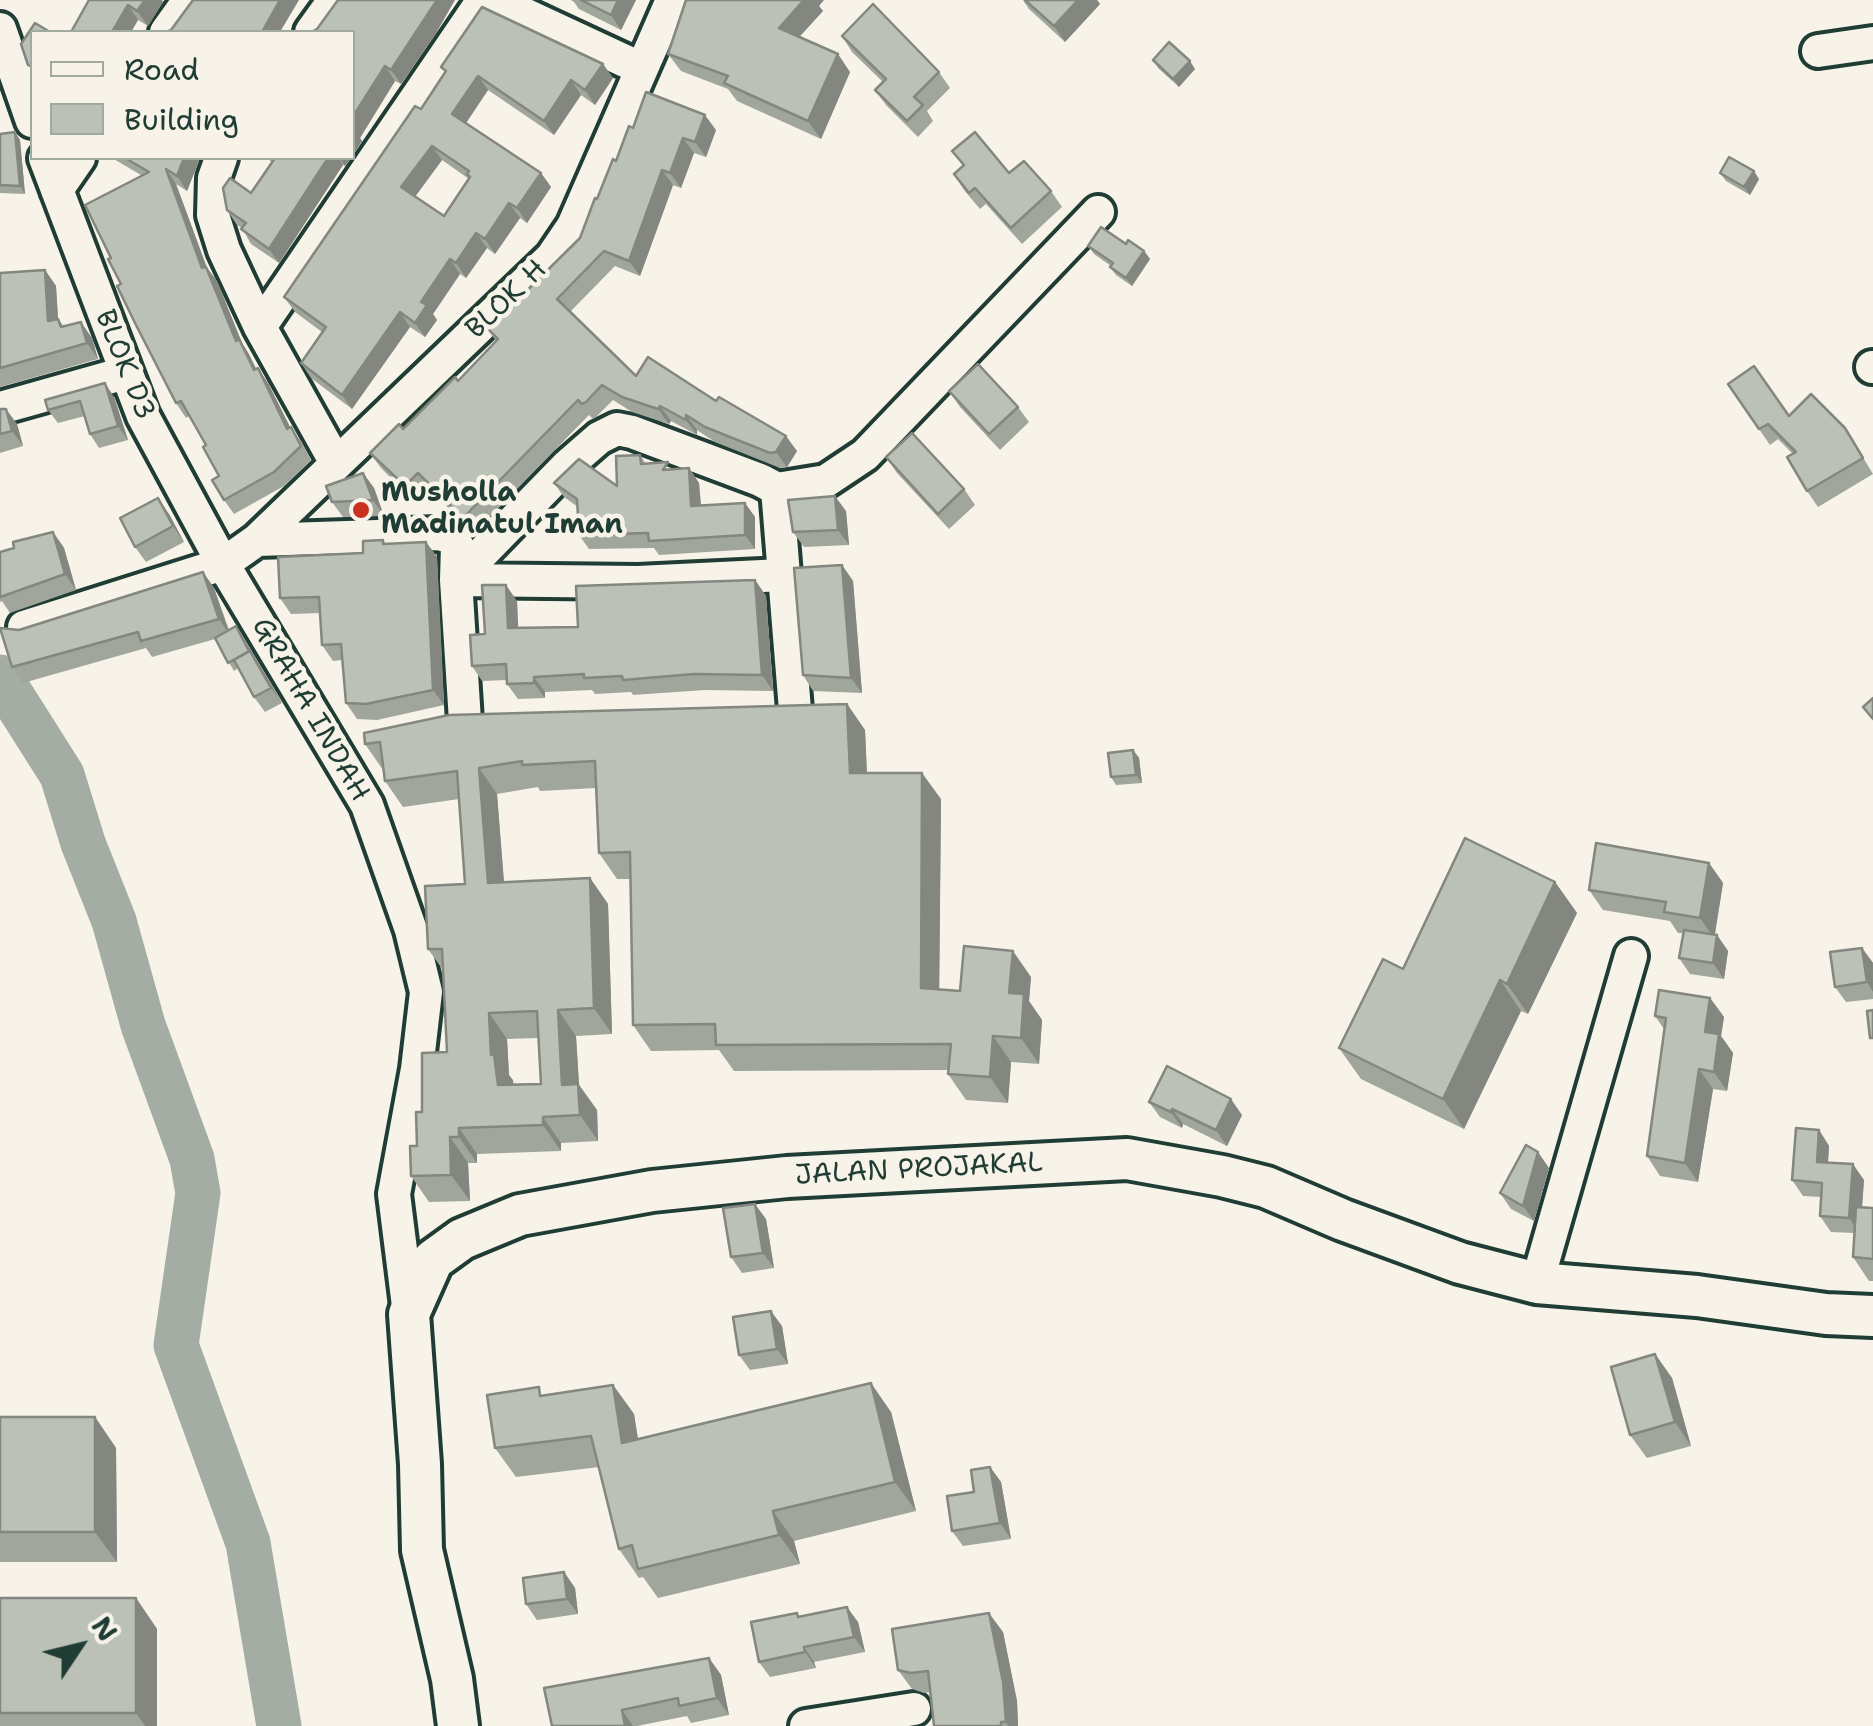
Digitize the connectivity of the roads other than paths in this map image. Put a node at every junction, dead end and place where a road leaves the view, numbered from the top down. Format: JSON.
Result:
{"nodes":[{"id":1,"x":189,"y":0,"type":"edge"},
{"id":2,"x":334,"y":0,"type":"edge"},
{"id":3,"x":672,"y":0,"type":"edge"},
{"id":4,"x":501,"y":2,"type":"edge"},
{"id":5,"x":167,"y":30,"type":"edge"},
{"id":6,"x":312,"y":30,"type":"edge"},
{"id":7,"x":2,"y":42,"type":"edge"},
{"id":8,"x":1873,"y":44,"type":"edge"},
{"id":9,"x":1818,"y":50,"type":"dead end"},
{"id":10,"x":640,"y":68,"type":"junction"},
{"id":11,"x":30,"y":116,"type":"edge"},
{"id":12,"x":46,"y":160,"type":"edge"},
{"id":13,"x":79,"y":160,"type":"edge"},
{"id":14,"x":220,"y":160,"type":"edge"},
{"id":15,"x":57,"y":190,"type":"junction"},
{"id":16,"x":1098,"y":212,"type":"dead end"},
{"id":17,"x":260,"y":327,"type":"junction"},
{"id":18,"x":126,"y":373,"type":"junction"},
{"id":19,"x":0,"y":408,"type":"edge"},
{"id":20,"x":336,"y":463,"type":"junction"},
{"id":21,"x":777,"y":489,"type":"junction"},
{"id":22,"x":258,"y":540,"type":"junction"},
{"id":23,"x":223,"y":564,"type":"junction"},
{"id":24,"x":783,"y":575,"type":"junction"},
{"id":25,"x":456,"y":580,"type":"junction"},
{"id":26,"x":24,"y":628,"type":"edge"},
{"id":27,"x":756,"y":711,"type":"edge"},
{"id":28,"x":504,"y":719,"type":"edge"},
{"id":29,"x":465,"y":720,"type":"junction"},
{"id":30,"x":432,"y":728,"type":"edge"},
{"id":31,"x":1632,"y":956,"type":"dead end"},
{"id":32,"x":1537,"y":1283,"type":"junction"},
{"id":33,"x":410,"y":1314,"type":"junction"},
{"id":34,"x":1873,"y":1316,"type":"edge"},
{"id":35,"x":914,"y":1709,"type":"dead end"},
{"id":36,"x":458,"y":1726,"type":"edge"},
{"id":37,"x":806,"y":1726,"type":"edge"}],
"edges":[{"from":1,"to":5,"type":"street"},
{"from":2,"to":6,"type":"street"},
{"from":3,"to":10,"type":"street","name":"BLOK H"},
{"from":4,"to":10,"type":"street"},
{"from":4,"to":17,"type":"street"},
{"from":7,"to":11,"type":"street"},
{"from":8,"to":9,"type":"street"},
{"from":10,"to":20,"type":"street","name":"BLOK H"},
{"from":12,"to":15,"type":"street","name":"BLOK D3"},
{"from":13,"to":15,"type":"street"},
{"from":14,"to":17,"type":"street"},
{"from":15,"to":18,"type":"street","name":"BLOK D3"},
{"from":16,"to":21,"type":"street"},
{"from":17,"to":20,"type":"street"},
{"from":18,"to":19,"type":"street"},
{"from":18,"to":23,"type":"street","name":"BLOK D3"},
{"from":20,"to":22,"type":"street","name":"BLOK H"},
{"from":21,"to":24,"type":"street"},
{"from":21,"to":25,"type":"street"},
{"from":22,"to":23,"type":"street"},
{"from":22,"to":25,"type":"street"},
{"from":23,"to":26,"type":"street"},
{"from":23,"to":33,"type":"street","name":"GRAHA INDAH"},
{"from":24,"to":25,"type":"street"},
{"from":24,"to":27,"type":"street"},
{"from":25,"to":29,"type":"street"},
{"from":28,"to":29,"type":"street"},
{"from":29,"to":30,"type":"street"},
{"from":31,"to":32,"type":"street"},
{"from":32,"to":33,"type":"main road","name":"JALAN PROJAKAL"},
{"from":32,"to":34,"type":"main road","name":"JALAN PROJAKAL"},
{"from":33,"to":36,"type":"main road","name":"JALAN PROJAKAL"},
{"from":35,"to":37,"type":"street"}]}
